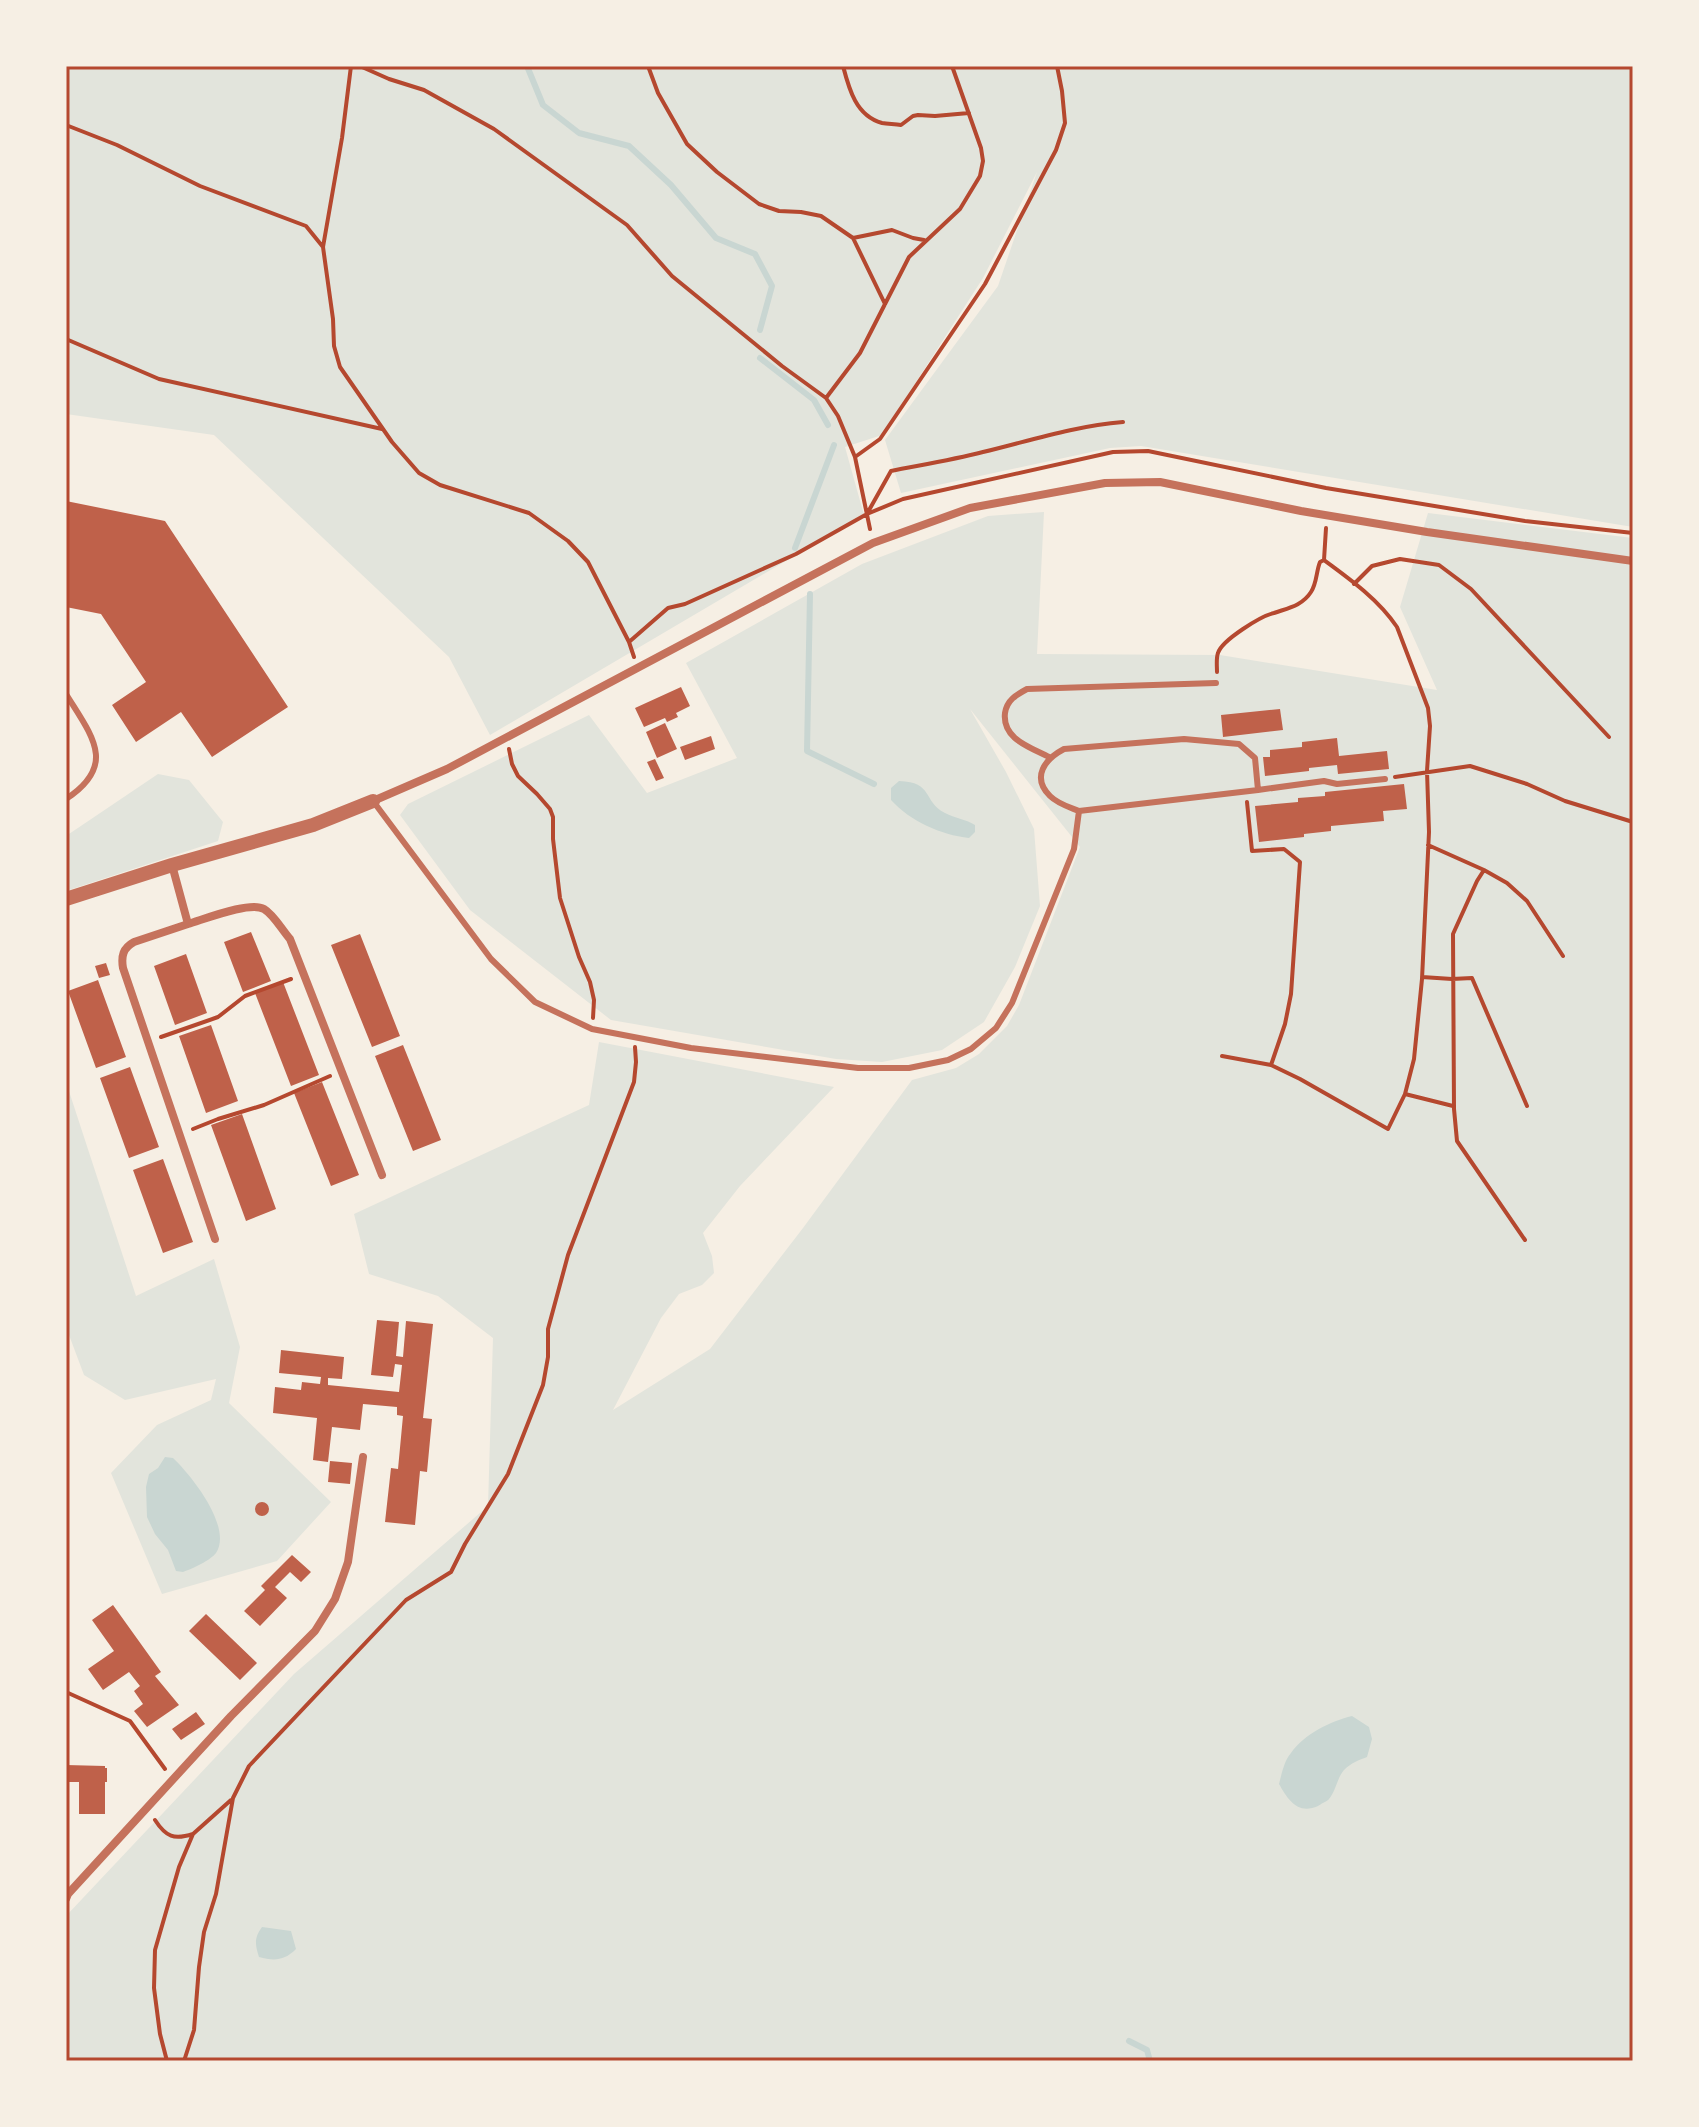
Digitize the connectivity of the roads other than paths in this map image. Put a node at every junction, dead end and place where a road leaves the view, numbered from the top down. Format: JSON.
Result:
{"nodes":[{"id":1,"x":1633,"y":561,"type":"edge"},
{"id":2,"x":1216,"y":683,"type":"road end"},
{"id":3,"x":66,"y":694,"type":"edge"},
{"id":4,"x":1049,"y":757,"type":"junction"},
{"id":5,"x":1385,"y":779,"type":"road end"},
{"id":6,"x":1258,"y":790,"type":"junction"},
{"id":7,"x":66,"y":799,"type":"edge"},
{"id":8,"x":373,"y":801,"type":"junction"},
{"id":9,"x":1079,"y":811,"type":"junction"},
{"id":10,"x":172,"y":865,"type":"junction"},
{"id":11,"x":66,"y":899,"type":"edge"},
{"id":12,"x":188,"y":924,"type":"junction"},
{"id":13,"x":382,"y":1175,"type":"dead end"},
{"id":14,"x":215,"y":1239,"type":"dead end"},
{"id":15,"x":363,"y":1457,"type":"dead end"},
{"id":16,"x":66,"y":1899,"type":"edge"}],
"edges":[{"from":1,"to":8,"type":"street"},
{"from":2,"to":4,"type":"lane"},
{"from":3,"to":7,"type":"lane"},
{"from":4,"to":6,"type":"lane"},
{"from":4,"to":9,"type":"lane"},
{"from":5,"to":6,"type":"lane"},
{"from":6,"to":9,"type":"lane"},
{"from":8,"to":9,"type":"lane"},
{"from":8,"to":10,"type":"street"},
{"from":10,"to":11,"type":"street"},
{"from":10,"to":12,"type":"street"},
{"from":12,"to":13,"type":"street"},
{"from":12,"to":14,"type":"street"},
{"from":15,"to":16,"type":"street"}]}
